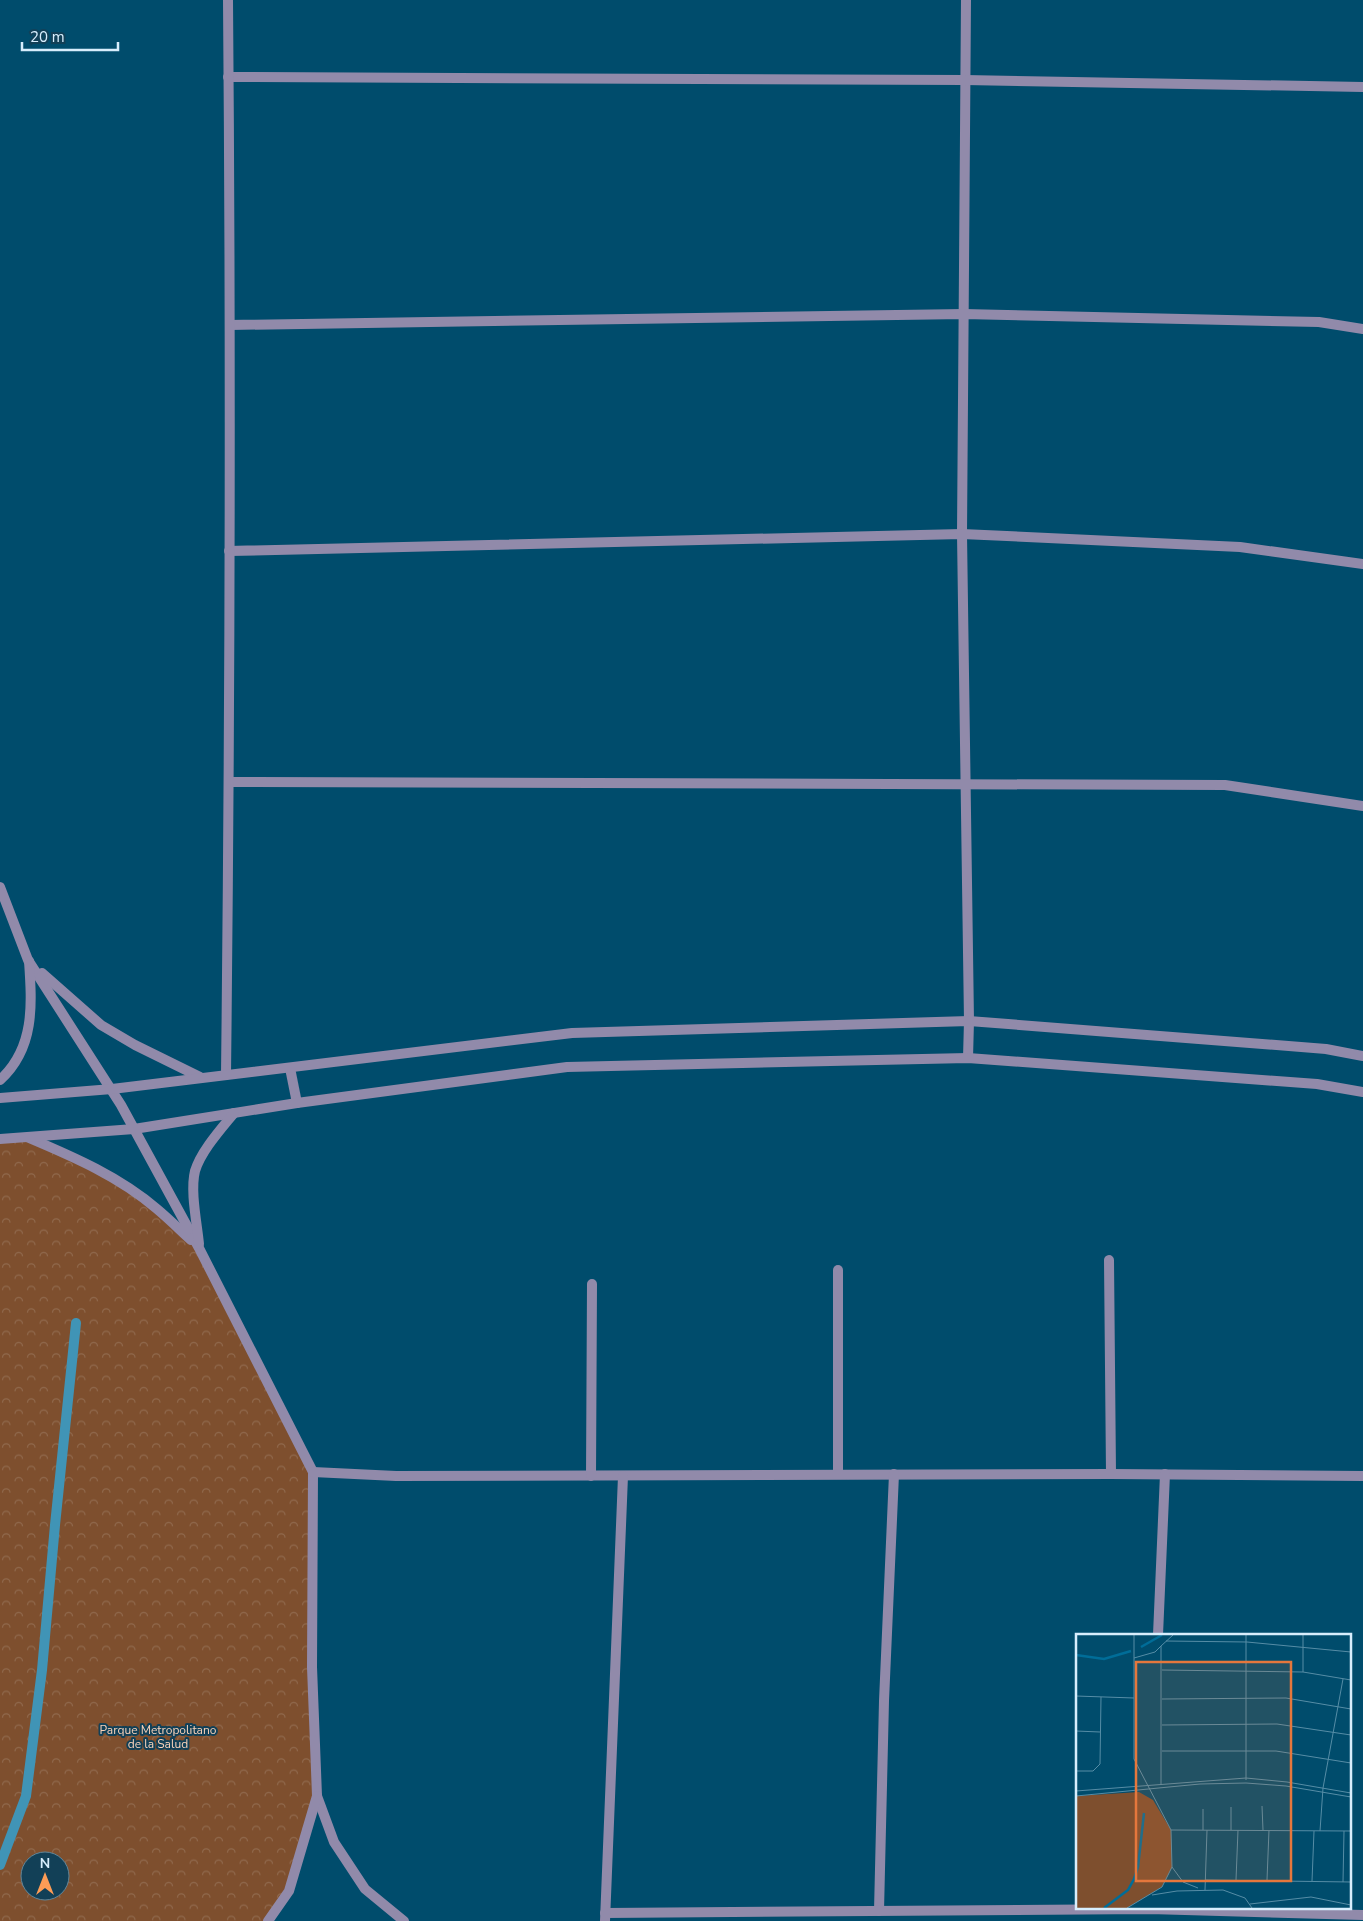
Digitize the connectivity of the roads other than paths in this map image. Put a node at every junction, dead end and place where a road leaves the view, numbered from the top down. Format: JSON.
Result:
{"nodes":[{"id":1,"x":228,"y":0,"type":"edge"},
{"id":2,"x":966,"y":0,"type":"edge"},
{"id":3,"x":228,"y":77,"type":"junction"},
{"id":4,"x":965,"y":80,"type":"junction"},
{"id":5,"x":1363,"y":88,"type":"edge"},
{"id":6,"x":964,"y":314,"type":"junction"},
{"id":7,"x":230,"y":325,"type":"junction"},
{"id":8,"x":1363,"y":329,"type":"edge"},
{"id":9,"x":962,"y":534,"type":"junction"},
{"id":10,"x":229,"y":551,"type":"junction"},
{"id":11,"x":1363,"y":564,"type":"edge"},
{"id":12,"x":229,"y":782,"type":"junction"},
{"id":13,"x":966,"y":783,"type":"junction"},
{"id":14,"x":1363,"y":806,"type":"edge"},
{"id":15,"x":0,"y":887,"type":"edge"},
{"id":16,"x":28,"y":960,"type":"junction"},
{"id":17,"x":969,"y":1022,"type":"junction"},
{"id":18,"x":1363,"y":1056,"type":"edge"},
{"id":19,"x":968,"y":1058,"type":"junction"},
{"id":20,"x":290,"y":1068,"type":"junction"},
{"id":21,"x":226,"y":1075,"type":"junction"},
{"id":22,"x":200,"y":1078,"type":"junction"},
{"id":23,"x":0,"y":1080,"type":"edge"},
{"id":24,"x":112,"y":1089,"type":"junction"},
{"id":25,"x":1363,"y":1092,"type":"edge"},
{"id":26,"x":0,"y":1098,"type":"edge"},
{"id":27,"x":297,"y":1103,"type":"junction"},
{"id":28,"x":234,"y":1113,"type":"junction"},
{"id":29,"x":134,"y":1129,"type":"junction"},
{"id":30,"x":27,"y":1137,"type":"junction"},
{"id":31,"x":0,"y":1139,"type":"edge"},
{"id":32,"x":199,"y":1248,"type":"junction"},
{"id":33,"x":1109,"y":1260,"type":"dead end"},
{"id":34,"x":838,"y":1270,"type":"dead end"},
{"id":35,"x":592,"y":1284,"type":"dead end"},
{"id":36,"x":312,"y":1472,"type":"junction"},
{"id":37,"x":838,"y":1474,"type":"junction"},
{"id":38,"x":894,"y":1474,"type":"junction"},
{"id":39,"x":1110,"y":1474,"type":"junction"},
{"id":40,"x":1165,"y":1474,"type":"junction"},
{"id":41,"x":591,"y":1476,"type":"junction"},
{"id":42,"x":623,"y":1476,"type":"junction"},
{"id":43,"x":1363,"y":1476,"type":"edge"},
{"id":44,"x":1158,"y":1634,"type":"edge"},
{"id":45,"x":317,"y":1796,"type":"junction"},
{"id":46,"x":1150,"y":1908,"type":"edge"},
{"id":47,"x":879,"y":1911,"type":"junction"},
{"id":48,"x":1363,"y":1915,"type":"edge"},
{"id":49,"x":605,"y":1917,"type":"edge"},
{"id":50,"x":268,"y":1921,"type":"edge"},
{"id":51,"x":404,"y":1921,"type":"edge"}],
"edges":[{"from":1,"to":3,"type":"street"},
{"from":2,"to":4,"type":"street"},
{"from":3,"to":4,"type":"street"},
{"from":3,"to":7,"type":"street"},
{"from":4,"to":5,"type":"street"},
{"from":4,"to":6,"type":"street"},
{"from":6,"to":7,"type":"street"},
{"from":6,"to":8,"type":"street"},
{"from":6,"to":9,"type":"street"},
{"from":7,"to":10,"type":"street"},
{"from":9,"to":10,"type":"street"},
{"from":9,"to":11,"type":"street"},
{"from":9,"to":13,"type":"street"},
{"from":10,"to":12,"type":"street"},
{"from":12,"to":13,"type":"street"},
{"from":12,"to":21,"type":"street"},
{"from":13,"to":14,"type":"street"},
{"from":13,"to":17,"type":"street"},
{"from":15,"to":16,"type":"street"},
{"from":16,"to":22,"type":"street"},
{"from":16,"to":23,"type":"street"},
{"from":16,"to":24,"type":"street"},
{"from":17,"to":18,"type":"street"},
{"from":17,"to":19,"type":"street"},
{"from":17,"to":20,"type":"street"},
{"from":19,"to":25,"type":"street"},
{"from":19,"to":27,"type":"street"},
{"from":20,"to":21,"type":"street"},
{"from":20,"to":27,"type":"street"},
{"from":21,"to":22,"type":"street"},
{"from":22,"to":24,"type":"street"},
{"from":24,"to":26,"type":"street"},
{"from":24,"to":29,"type":"street"},
{"from":27,"to":28,"type":"street"},
{"from":28,"to":29,"type":"street"},
{"from":28,"to":32,"type":"street"},
{"from":29,"to":30,"type":"street"},
{"from":29,"to":32,"type":"street"},
{"from":30,"to":31,"type":"street"},
{"from":30,"to":32,"type":"street"},
{"from":32,"to":36,"type":"street"},
{"from":33,"to":39,"type":"street"},
{"from":34,"to":37,"type":"street"},
{"from":35,"to":41,"type":"street"},
{"from":36,"to":41,"type":"street"},
{"from":36,"to":45,"type":"street"},
{"from":37,"to":38,"type":"street"},
{"from":37,"to":42,"type":"street"},
{"from":38,"to":39,"type":"street"},
{"from":38,"to":47,"type":"street"},
{"from":39,"to":40,"type":"street"},
{"from":40,"to":43,"type":"street"},
{"from":40,"to":44,"type":"street"},
{"from":41,"to":42,"type":"street"},
{"from":42,"to":49,"type":"street"},
{"from":45,"to":50,"type":"street"},
{"from":45,"to":51,"type":"street"},
{"from":46,"to":47,"type":"street"},
{"from":46,"to":48,"type":"street"},
{"from":47,"to":49,"type":"street"}]}
